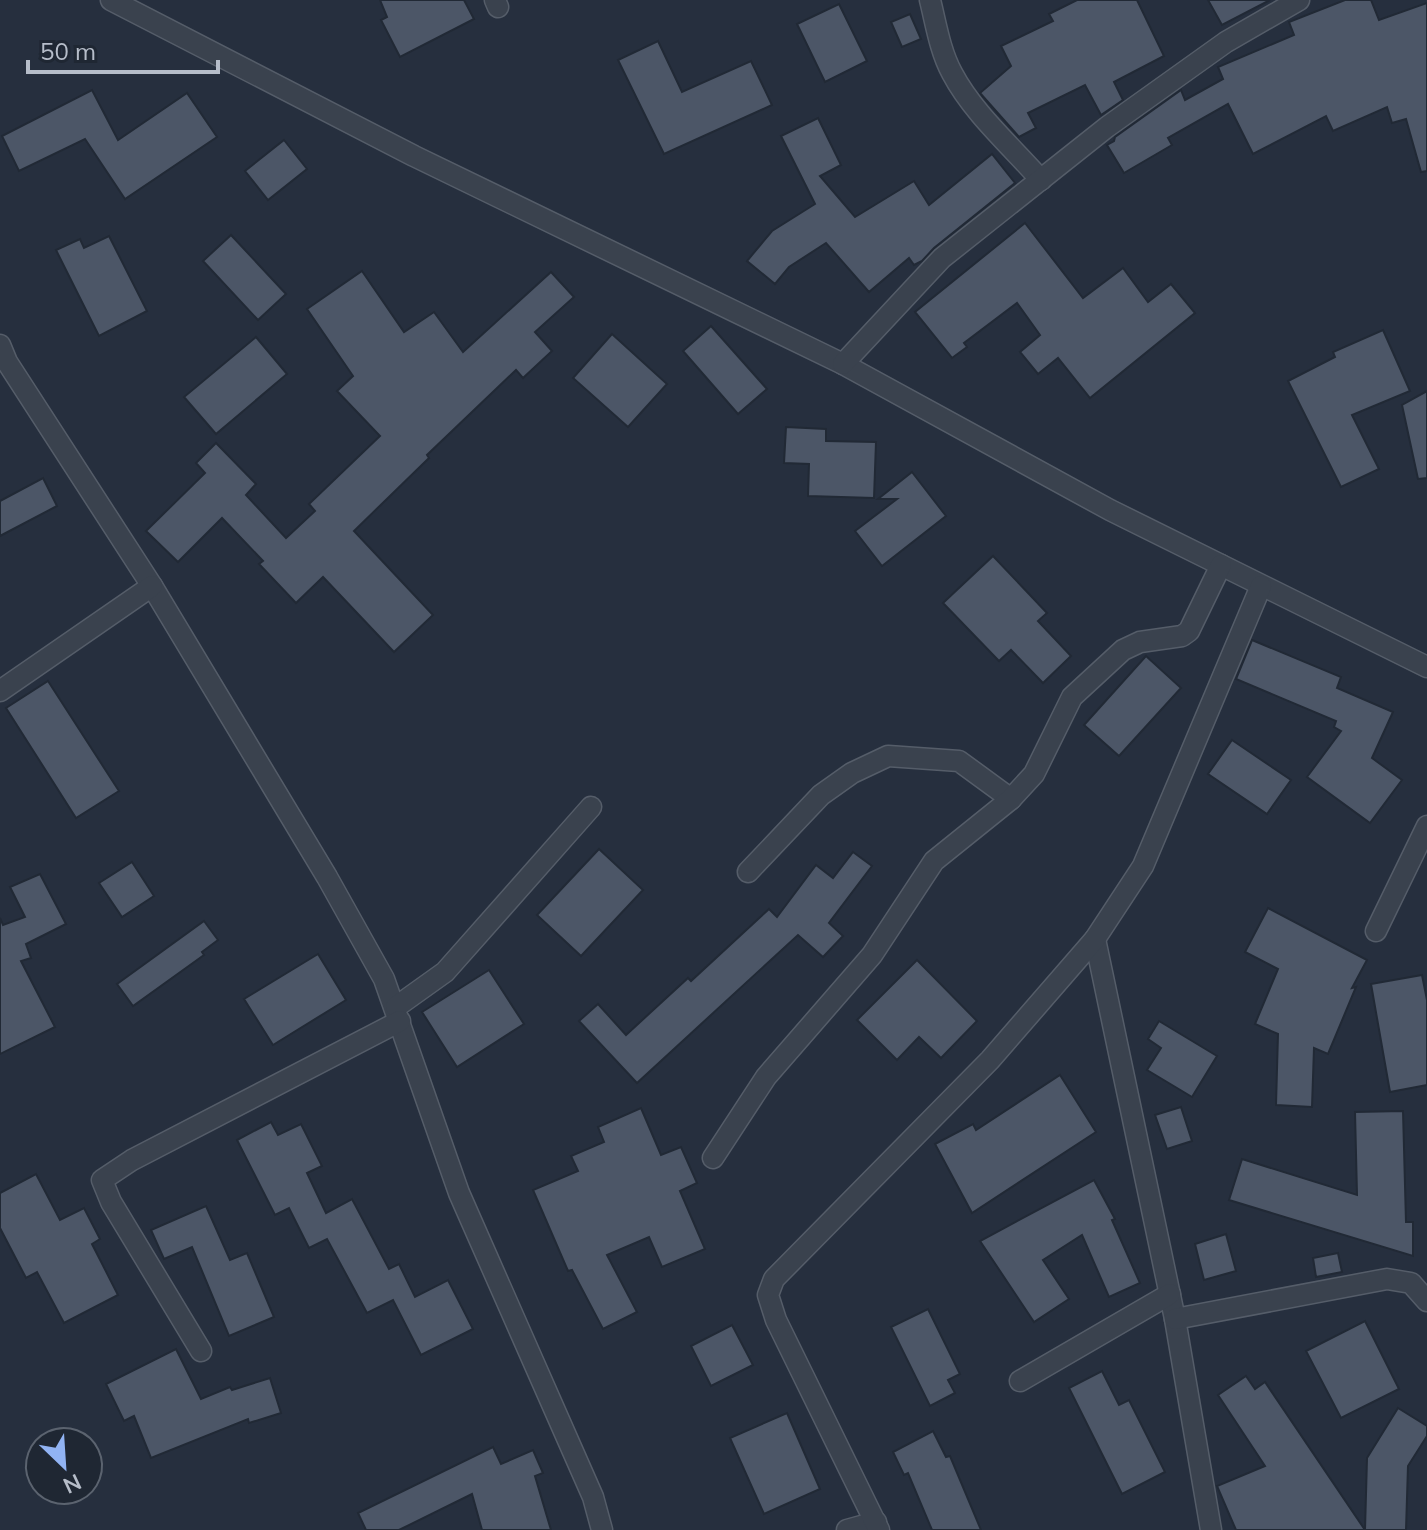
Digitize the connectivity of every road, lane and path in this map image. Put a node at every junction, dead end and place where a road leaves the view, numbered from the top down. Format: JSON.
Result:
{"nodes":[{"id":1,"x":111,"y":0,"type":"edge"},
{"id":2,"x":930,"y":0,"type":"edge"},
{"id":3,"x":1299,"y":0,"type":"edge"},
{"id":4,"x":1041,"y":180,"type":"junction"},
{"id":5,"x":0,"y":345,"type":"edge"},
{"id":6,"x":843,"y":364,"type":"junction"},
{"id":7,"x":1221,"y":565,"type":"junction"},
{"id":8,"x":152,"y":586,"type":"junction"},
{"id":9,"x":1261,"y":586,"type":"junction"},
{"id":10,"x":1427,"y":667,"type":"edge"},
{"id":11,"x":0,"y":691,"type":"edge"},
{"id":12,"x":1011,"y":799,"type":"junction"},
{"id":13,"x":591,"y":807,"type":"dead end"},
{"id":14,"x":1427,"y":826,"type":"edge"},
{"id":15,"x":748,"y":872,"type":"dead end"},
{"id":16,"x":1376,"y":931,"type":"dead end"},
{"id":17,"x":1095,"y":939,"type":"junction"},
{"id":18,"x":398,"y":1014,"type":"junction"},
{"id":19,"x":713,"y":1158,"type":"dead end"},
{"id":20,"x":1170,"y":1294,"type":"junction"},
{"id":21,"x":1427,"y":1301,"type":"edge"},
{"id":22,"x":1175,"y":1319,"type":"junction"},
{"id":23,"x":201,"y":1351,"type":"dead end"},
{"id":24,"x":1020,"y":1381,"type":"dead end"},
{"id":25,"x":878,"y":1526,"type":"edge"},
{"id":26,"x":602,"y":1530,"type":"edge"},
{"id":27,"x":847,"y":1530,"type":"edge"},
{"id":28,"x":1211,"y":1530,"type":"edge"}],
"edges":[{"from":1,"to":6,"type":"street"},
{"from":2,"to":4,"type":"street"},
{"from":3,"to":4,"type":"street"},
{"from":4,"to":6,"type":"street"},
{"from":5,"to":8,"type":"street"},
{"from":6,"to":7,"type":"street"},
{"from":7,"to":9,"type":"street"},
{"from":7,"to":12,"type":"street"},
{"from":8,"to":11,"type":"street"},
{"from":8,"to":18,"type":"street"},
{"from":9,"to":10,"type":"street"},
{"from":9,"to":17,"type":"street"},
{"from":12,"to":15,"type":"street"},
{"from":12,"to":19,"type":"street"},
{"from":13,"to":18,"type":"street"},
{"from":14,"to":16,"type":"street"},
{"from":17,"to":20,"type":"street"},
{"from":17,"to":25,"type":"street"},
{"from":18,"to":23,"type":"street"},
{"from":18,"to":26,"type":"street"},
{"from":20,"to":22,"type":"street"},
{"from":20,"to":24,"type":"street"},
{"from":21,"to":22,"type":"street"},
{"from":22,"to":28,"type":"street"},
{"from":25,"to":27,"type":"street"}]}
